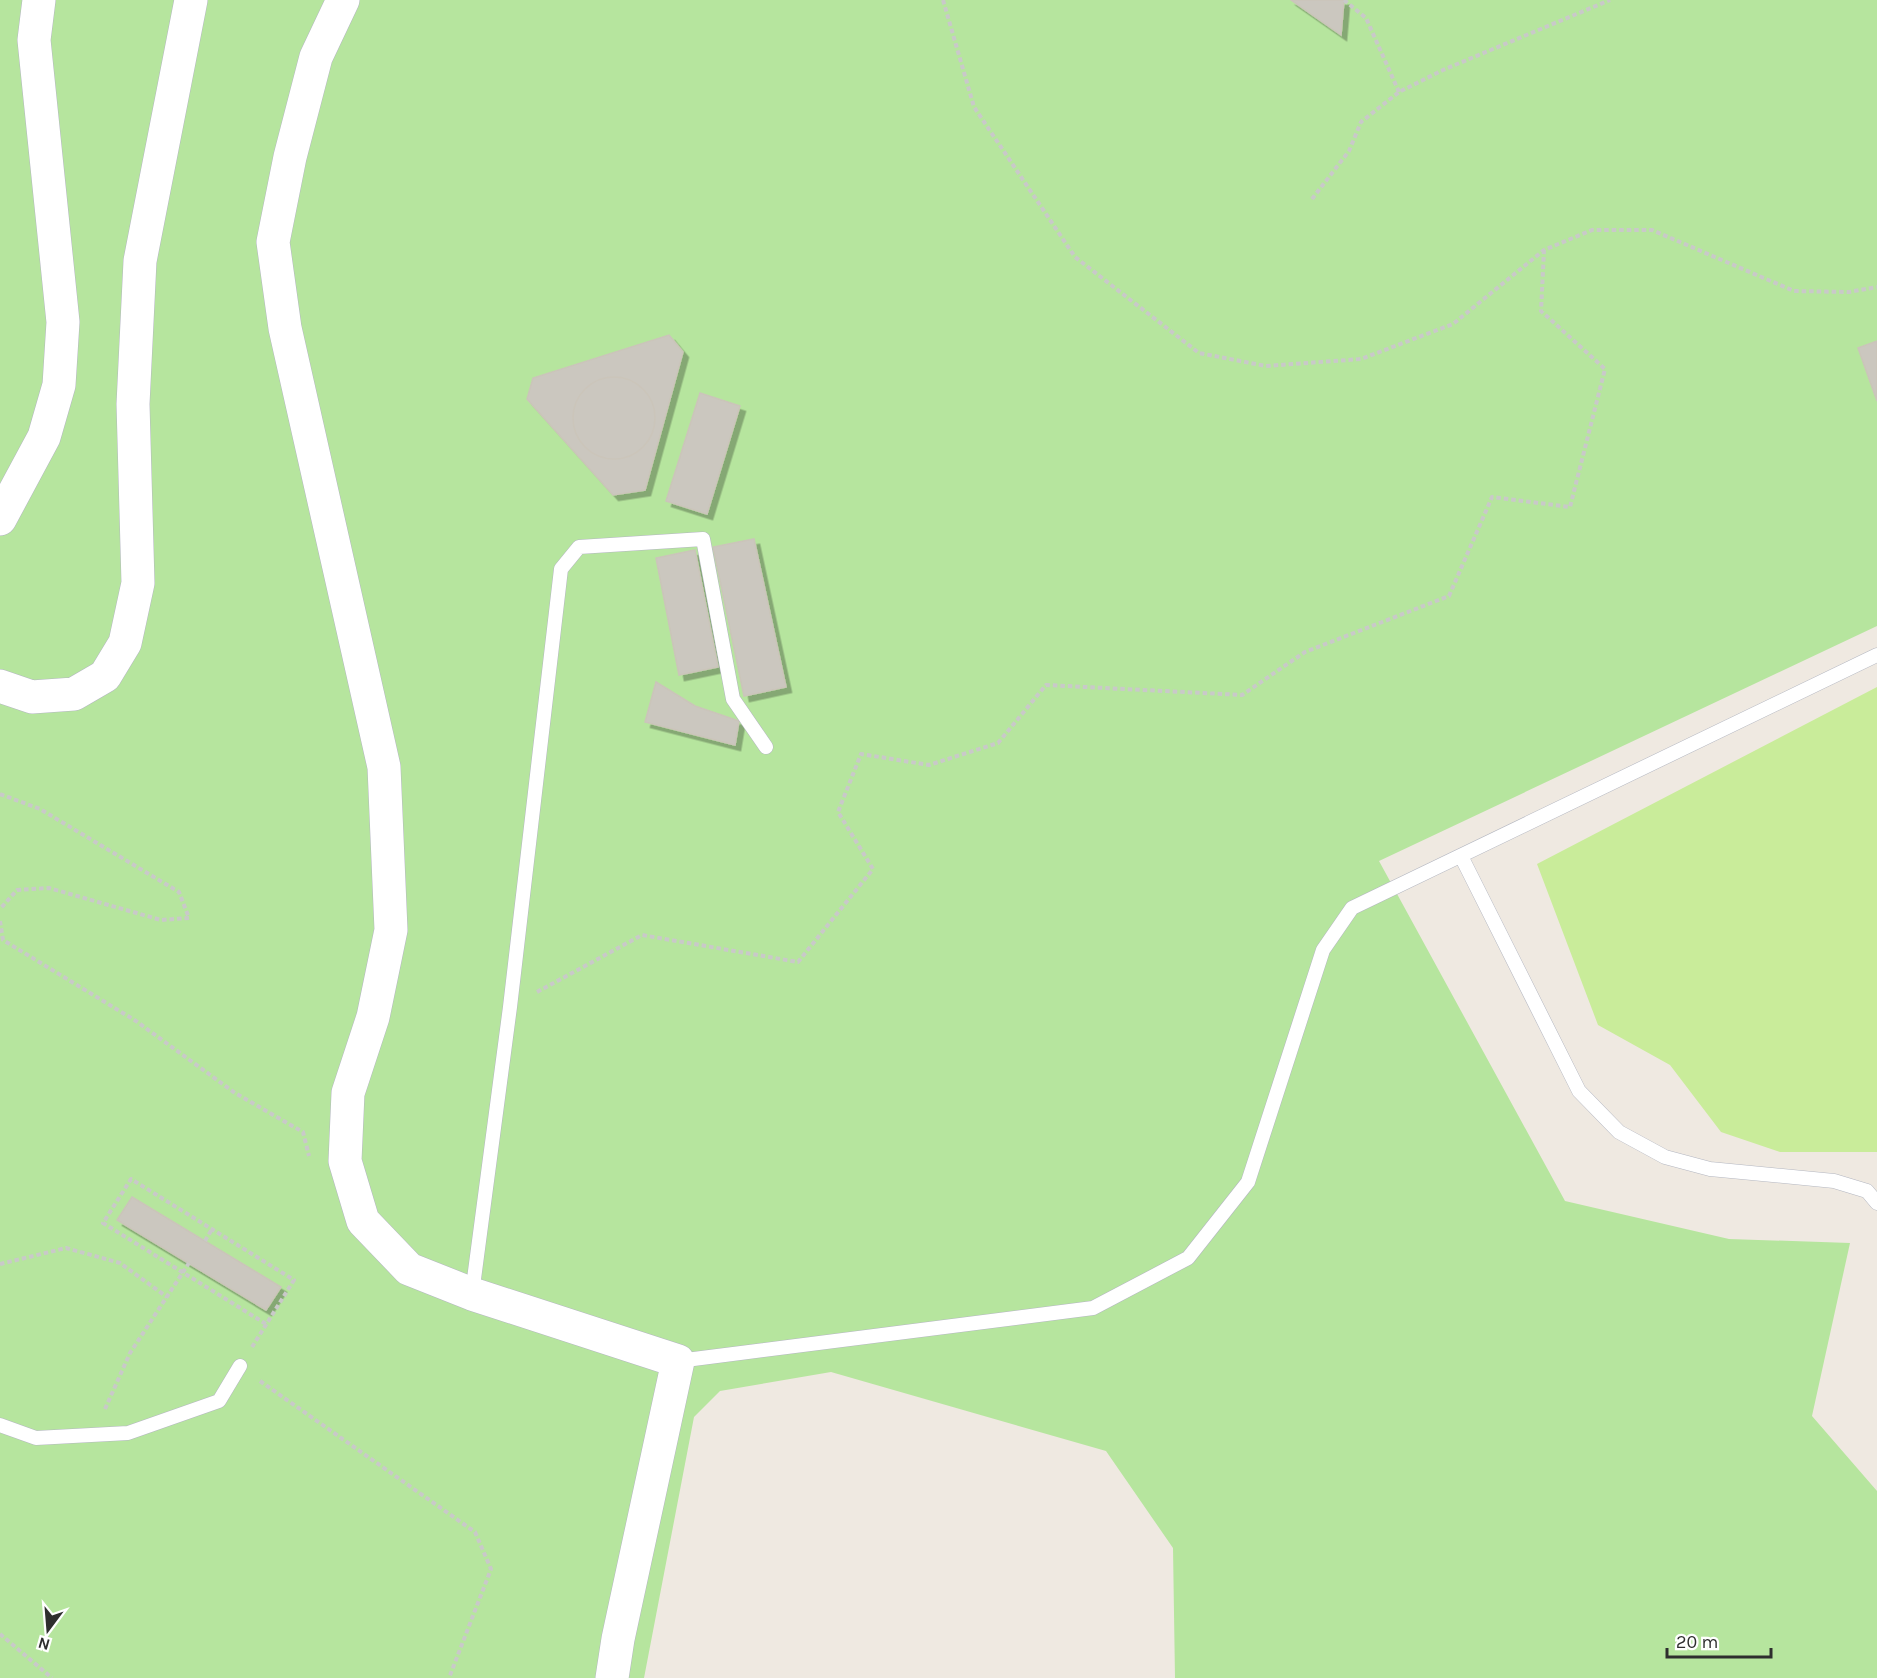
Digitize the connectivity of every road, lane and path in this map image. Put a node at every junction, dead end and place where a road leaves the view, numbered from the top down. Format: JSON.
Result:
{"nodes":[{"id":1,"x":39,"y":0,"type":"edge"},
{"id":2,"x":191,"y":0,"type":"edge"},
{"id":3,"x":343,"y":0,"type":"edge"},
{"id":4,"x":943,"y":0,"type":"edge"},
{"id":5,"x":1344,"y":0,"type":"edge"},
{"id":6,"x":1610,"y":0,"type":"edge"},
{"id":7,"x":1399,"y":92,"type":"junction"},
{"id":8,"x":1312,"y":199,"type":"dead end"},
{"id":9,"x":1544,"y":250,"type":"junction"},
{"id":10,"x":1877,"y":287,"type":"edge"},
{"id":11,"x":0,"y":519,"type":"edge"},
{"id":12,"x":1877,"y":655,"type":"edge"},
{"id":13,"x":0,"y":686,"type":"edge"},
{"id":14,"x":766,"y":747,"type":"dead end"},
{"id":15,"x":0,"y":794,"type":"edge"},
{"id":16,"x":1461,"y":856,"type":"junction"},
{"id":17,"x":0,"y":909,"type":"edge"},
{"id":18,"x":0,"y":921,"type":"edge"},
{"id":19,"x":510,"y":1007,"type":"junction"},
{"id":20,"x":311,"y":1165,"type":"dead end"},
{"id":21,"x":1877,"y":1203,"type":"edge"},
{"id":22,"x":212,"y":1229,"type":"junction"},
{"id":23,"x":205,"y":1241,"type":"dead end"},
{"id":24,"x":189,"y":1263,"type":"dead end"},
{"id":25,"x":0,"y":1264,"type":"edge"},
{"id":26,"x":183,"y":1273,"type":"junction"},
{"id":27,"x":471,"y":1294,"type":"junction"},
{"id":28,"x":167,"y":1297,"type":"junction"},
{"id":29,"x":266,"y":1324,"type":"junction"},
{"id":30,"x":678,"y":1362,"type":"junction"},
{"id":31,"x":240,"y":1366,"type":"junction"},
{"id":32,"x":0,"y":1425,"type":"edge"},
{"id":33,"x":94,"y":1435,"type":"junction"},
{"id":34,"x":0,"y":1634,"type":"edge"},
{"id":35,"x":52,"y":1678,"type":"edge"},
{"id":36,"x":449,"y":1678,"type":"edge"},
{"id":37,"x":612,"y":1678,"type":"edge"}],
"edges":[{"from":1,"to":11,"type":"street"},
{"from":2,"to":13,"type":"street"},
{"from":3,"to":27,"type":"street"},
{"from":4,"to":9,"type":"path"},
{"from":5,"to":7,"type":"path"},
{"from":6,"to":7,"type":"path"},
{"from":7,"to":8,"type":"path"},
{"from":9,"to":10,"type":"path"},
{"from":9,"to":19,"type":"path"},
{"from":12,"to":16,"type":"lane"},
{"from":14,"to":19,"type":"lane"},
{"from":15,"to":17,"type":"path"},
{"from":16,"to":21,"type":"lane"},
{"from":16,"to":30,"type":"lane"},
{"from":18,"to":20,"type":"path"},
{"from":19,"to":27,"type":"lane"},
{"from":22,"to":23,"type":"path"},
{"from":22,"to":26,"type":"path"},
{"from":22,"to":29,"type":"path"},
{"from":24,"to":26,"type":"path"},
{"from":25,"to":28,"type":"path"},
{"from":26,"to":28,"type":"path"},
{"from":26,"to":29,"type":"path"},
{"from":27,"to":30,"type":"street"},
{"from":28,"to":33,"type":"path"},
{"from":29,"to":31,"type":"path"},
{"from":30,"to":37,"type":"street"},
{"from":31,"to":33,"type":"lane"},
{"from":31,"to":36,"type":"path"},
{"from":32,"to":33,"type":"lane"},
{"from":34,"to":35,"type":"path"}]}
